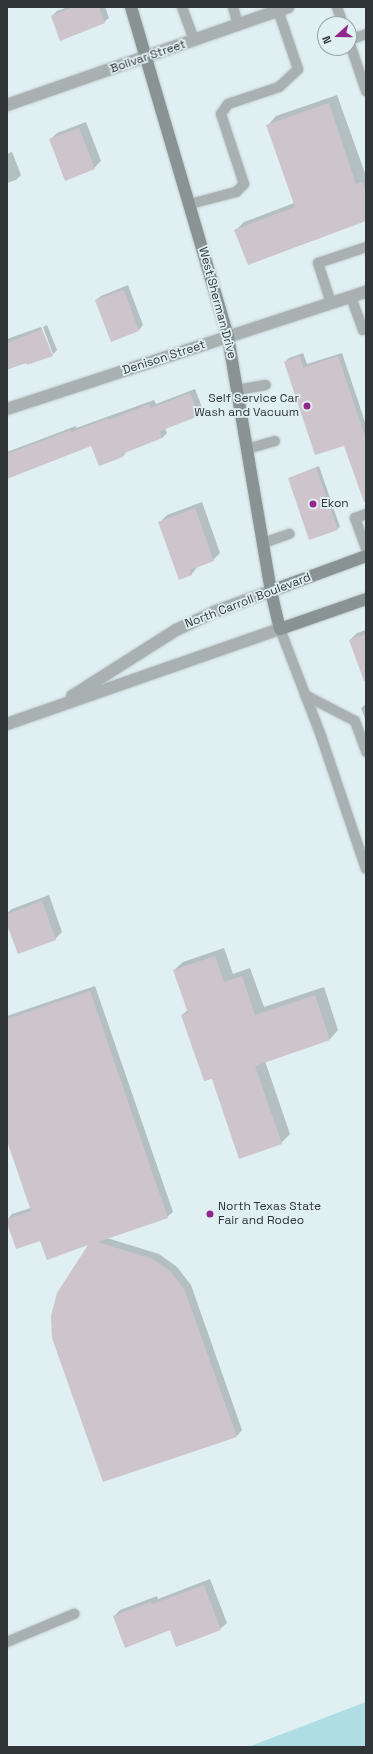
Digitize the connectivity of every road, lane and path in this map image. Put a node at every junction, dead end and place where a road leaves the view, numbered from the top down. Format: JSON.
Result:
{"nodes":[{"id":1,"x":131,"y":7,"type":"edge"},
{"id":2,"x":182,"y":7,"type":"edge"},
{"id":3,"x":233,"y":7,"type":"edge"},
{"id":4,"x":284,"y":8,"type":"edge"},
{"id":5,"x":238,"y":25,"type":"junction"},
{"id":6,"x":194,"y":40,"type":"junction"},
{"id":7,"x":354,"y":56,"type":"edge"},
{"id":8,"x":147,"y":57,"type":"junction"},
{"id":9,"x":366,"y":91,"type":"edge"},
{"id":10,"x":7,"y":105,"type":"edge"},
{"id":11,"x":190,"y":204,"type":"junction"},
{"id":12,"x":366,"y":247,"type":"edge"},
{"id":13,"x":366,"y":292,"type":"edge"},
{"id":14,"x":351,"y":297,"type":"junction"},
{"id":15,"x":331,"y":303,"type":"junction"},
{"id":16,"x":366,"y":329,"type":"edge"},
{"id":17,"x":228,"y":337,"type":"junction"},
{"id":18,"x":266,"y":385,"type":"dead end"},
{"id":19,"x":237,"y":390,"type":"junction"},
{"id":20,"x":7,"y":409,"type":"edge"},
{"id":21,"x":275,"y":441,"type":"dead end"},
{"id":22,"x":247,"y":449,"type":"junction"},
{"id":23,"x":366,"y":514,"type":"edge"},
{"id":24,"x":289,"y":534,"type":"dead end"},
{"id":25,"x":263,"y":543,"type":"junction"},
{"id":26,"x":366,"y":550,"type":"edge"},
{"id":27,"x":366,"y":556,"type":"edge"},
{"id":28,"x":271,"y":591,"type":"junction"},
{"id":29,"x":366,"y":599,"type":"edge"},
{"id":30,"x":280,"y":629,"type":"junction"},
{"id":31,"x":305,"y":695,"type":"junction"},
{"id":32,"x":54,"y":708,"type":"junction"},
{"id":33,"x":7,"y":724,"type":"edge"},
{"id":34,"x":366,"y":752,"type":"edge"},
{"id":35,"x":366,"y":869,"type":"edge"},
{"id":36,"x":74,"y":1614,"type":"dead end"},
{"id":37,"x":7,"y":1642,"type":"edge"}],
"edges":[{"from":1,"to":8,"type":"street","name":"West Sherman Drive"},
{"from":2,"to":6,"type":"lane"},
{"from":3,"to":5,"type":"lane"},
{"from":4,"to":5,"type":"street","name":"Bolivar Street"},
{"from":4,"to":11,"type":"lane"},
{"from":5,"to":6,"type":"street","name":"Bolivar Street"},
{"from":6,"to":8,"type":"street","name":"Bolivar Street"},
{"from":7,"to":9,"type":"lane"},
{"from":8,"to":10,"type":"street","name":"Bolivar Street"},
{"from":8,"to":11,"type":"street","name":"West Sherman Drive"},
{"from":11,"to":17,"type":"street","name":"West Sherman Drive"},
{"from":12,"to":15,"type":"lane"},
{"from":13,"to":14,"type":"street","name":"Denison Street"},
{"from":14,"to":15,"type":"street","name":"Denison Street"},
{"from":14,"to":16,"type":"lane"},
{"from":15,"to":17,"type":"street","name":"Denison Street"},
{"from":17,"to":19,"type":"street","name":"West Sherman Drive"},
{"from":17,"to":20,"type":"street","name":"Denison Street"},
{"from":18,"to":19,"type":"lane"},
{"from":19,"to":22,"type":"street","name":"West Sherman Drive"},
{"from":21,"to":22,"type":"lane"},
{"from":22,"to":25,"type":"street","name":"West Sherman Drive"},
{"from":23,"to":26,"type":"lane"},
{"from":24,"to":25,"type":"lane"},
{"from":25,"to":28,"type":"street","name":"West Sherman Drive"},
{"from":27,"to":28,"type":"street","name":"North Carroll Boulevard"},
{"from":28,"to":30,"type":"street","name":"West Sherman Drive"},
{"from":28,"to":32,"type":"street","name":"North Carroll Boulevard"},
{"from":29,"to":30,"type":"street","name":"North Carroll Boulevard"},
{"from":30,"to":31,"type":"lane"},
{"from":30,"to":32,"type":"street","name":"North Carroll Boulevard"},
{"from":31,"to":34,"type":"lane"},
{"from":31,"to":35,"type":"lane"},
{"from":32,"to":33,"type":"street","name":"North Carroll Boulevard"},
{"from":36,"to":37,"type":"lane"}]}
